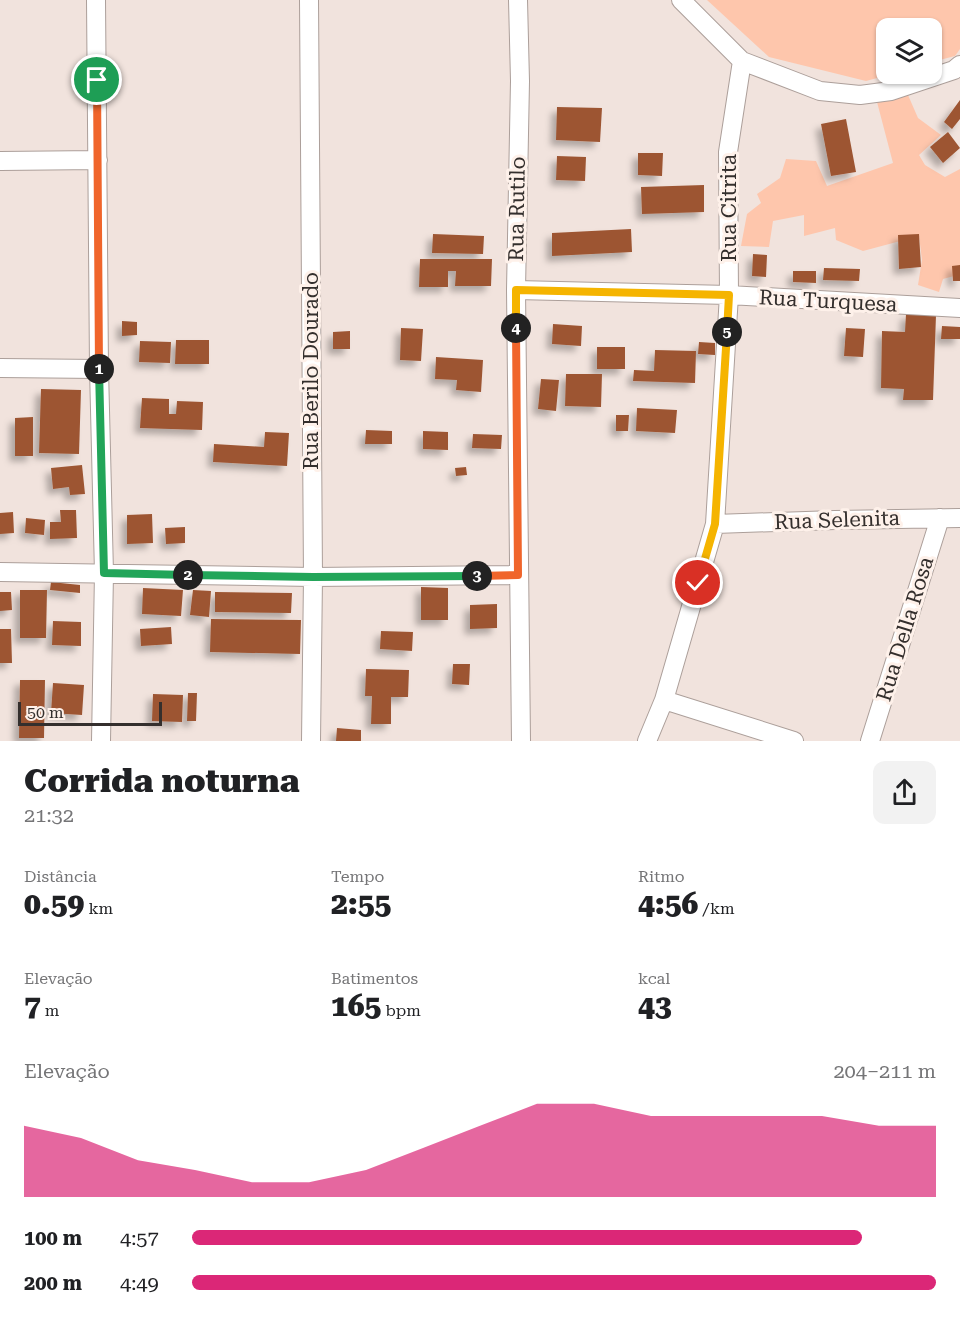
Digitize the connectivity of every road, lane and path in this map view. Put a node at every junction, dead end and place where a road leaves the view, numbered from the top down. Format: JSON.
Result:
{"nodes":[{"id":1,"x":96,"y":0,"type":"edge"},
{"id":2,"x":309,"y":0,"type":"edge"},
{"id":3,"x":518,"y":0,"type":"edge"},
{"id":4,"x":681,"y":0,"type":"edge"},
{"id":5,"x":742,"y":61,"type":"junction"},
{"id":6,"x":958,"y":70,"type":"edge"},
{"id":7,"x":98,"y":160,"type":"junction"},
{"id":8,"x":0,"y":161,"type":"edge"},
{"id":9,"x":516,"y":290,"type":"junction"},
{"id":10,"x":729,"y":295,"type":"junction"},
{"id":11,"x":960,"y":308,"type":"edge"},
{"id":12,"x":0,"y":368,"type":"edge"},
{"id":13,"x":99,"y":369,"type":"junction"},
{"id":14,"x":940,"y":518,"type":"junction"},
{"id":15,"x":960,"y":518,"type":"edge"},
{"id":16,"x":715,"y":524,"type":"junction"},
{"id":17,"x":0,"y":572,"type":"edge"},
{"id":18,"x":104,"y":573,"type":"junction"},
{"id":19,"x":518,"y":575,"type":"junction"},
{"id":20,"x":313,"y":577,"type":"junction"},
{"id":21,"x":664,"y":700,"type":"junction"},
{"id":22,"x":100,"y":741,"type":"edge"},
{"id":23,"x":311,"y":741,"type":"edge"},
{"id":24,"x":521,"y":741,"type":"edge"},
{"id":25,"x":647,"y":741,"type":"edge"},
{"id":26,"x":794,"y":741,"type":"edge"},
{"id":27,"x":870,"y":741,"type":"edge"}],
"edges":[{"from":1,"to":7,"type":"street"},
{"from":2,"to":20,"type":"street","name":"Rua Berilo Dourado"},
{"from":3,"to":9,"type":"street","name":"Rua Rutilo"},
{"from":4,"to":5,"type":"street"},
{"from":5,"to":6,"type":"street"},
{"from":5,"to":10,"type":"street","name":"Rua Citrita"},
{"from":7,"to":8,"type":"street"},
{"from":7,"to":13,"type":"street"},
{"from":9,"to":10,"type":"street","name":"Rua Turquesa"},
{"from":9,"to":19,"type":"street","name":"Rua Rutilo"},
{"from":10,"to":11,"type":"street","name":"Rua Turquesa"},
{"from":10,"to":16,"type":"street","name":"Rua Citrita"},
{"from":12,"to":13,"type":"street"},
{"from":13,"to":18,"type":"street"},
{"from":14,"to":15,"type":"street","name":"Rua Selenita"},
{"from":14,"to":16,"type":"street","name":"Rua Selenita"},
{"from":14,"to":27,"type":"street","name":"Rua Della Rosa"},
{"from":16,"to":21,"type":"street","name":"Rua Citrita"},
{"from":17,"to":18,"type":"street"},
{"from":18,"to":20,"type":"street"},
{"from":18,"to":22,"type":"street"},
{"from":19,"to":20,"type":"street"},
{"from":19,"to":24,"type":"street","name":"Rua Rutilo"},
{"from":20,"to":23,"type":"street","name":"Rua Berilo Dourado"},
{"from":21,"to":25,"type":"street","name":"Rua Citrita"},
{"from":21,"to":26,"type":"street"}]}
